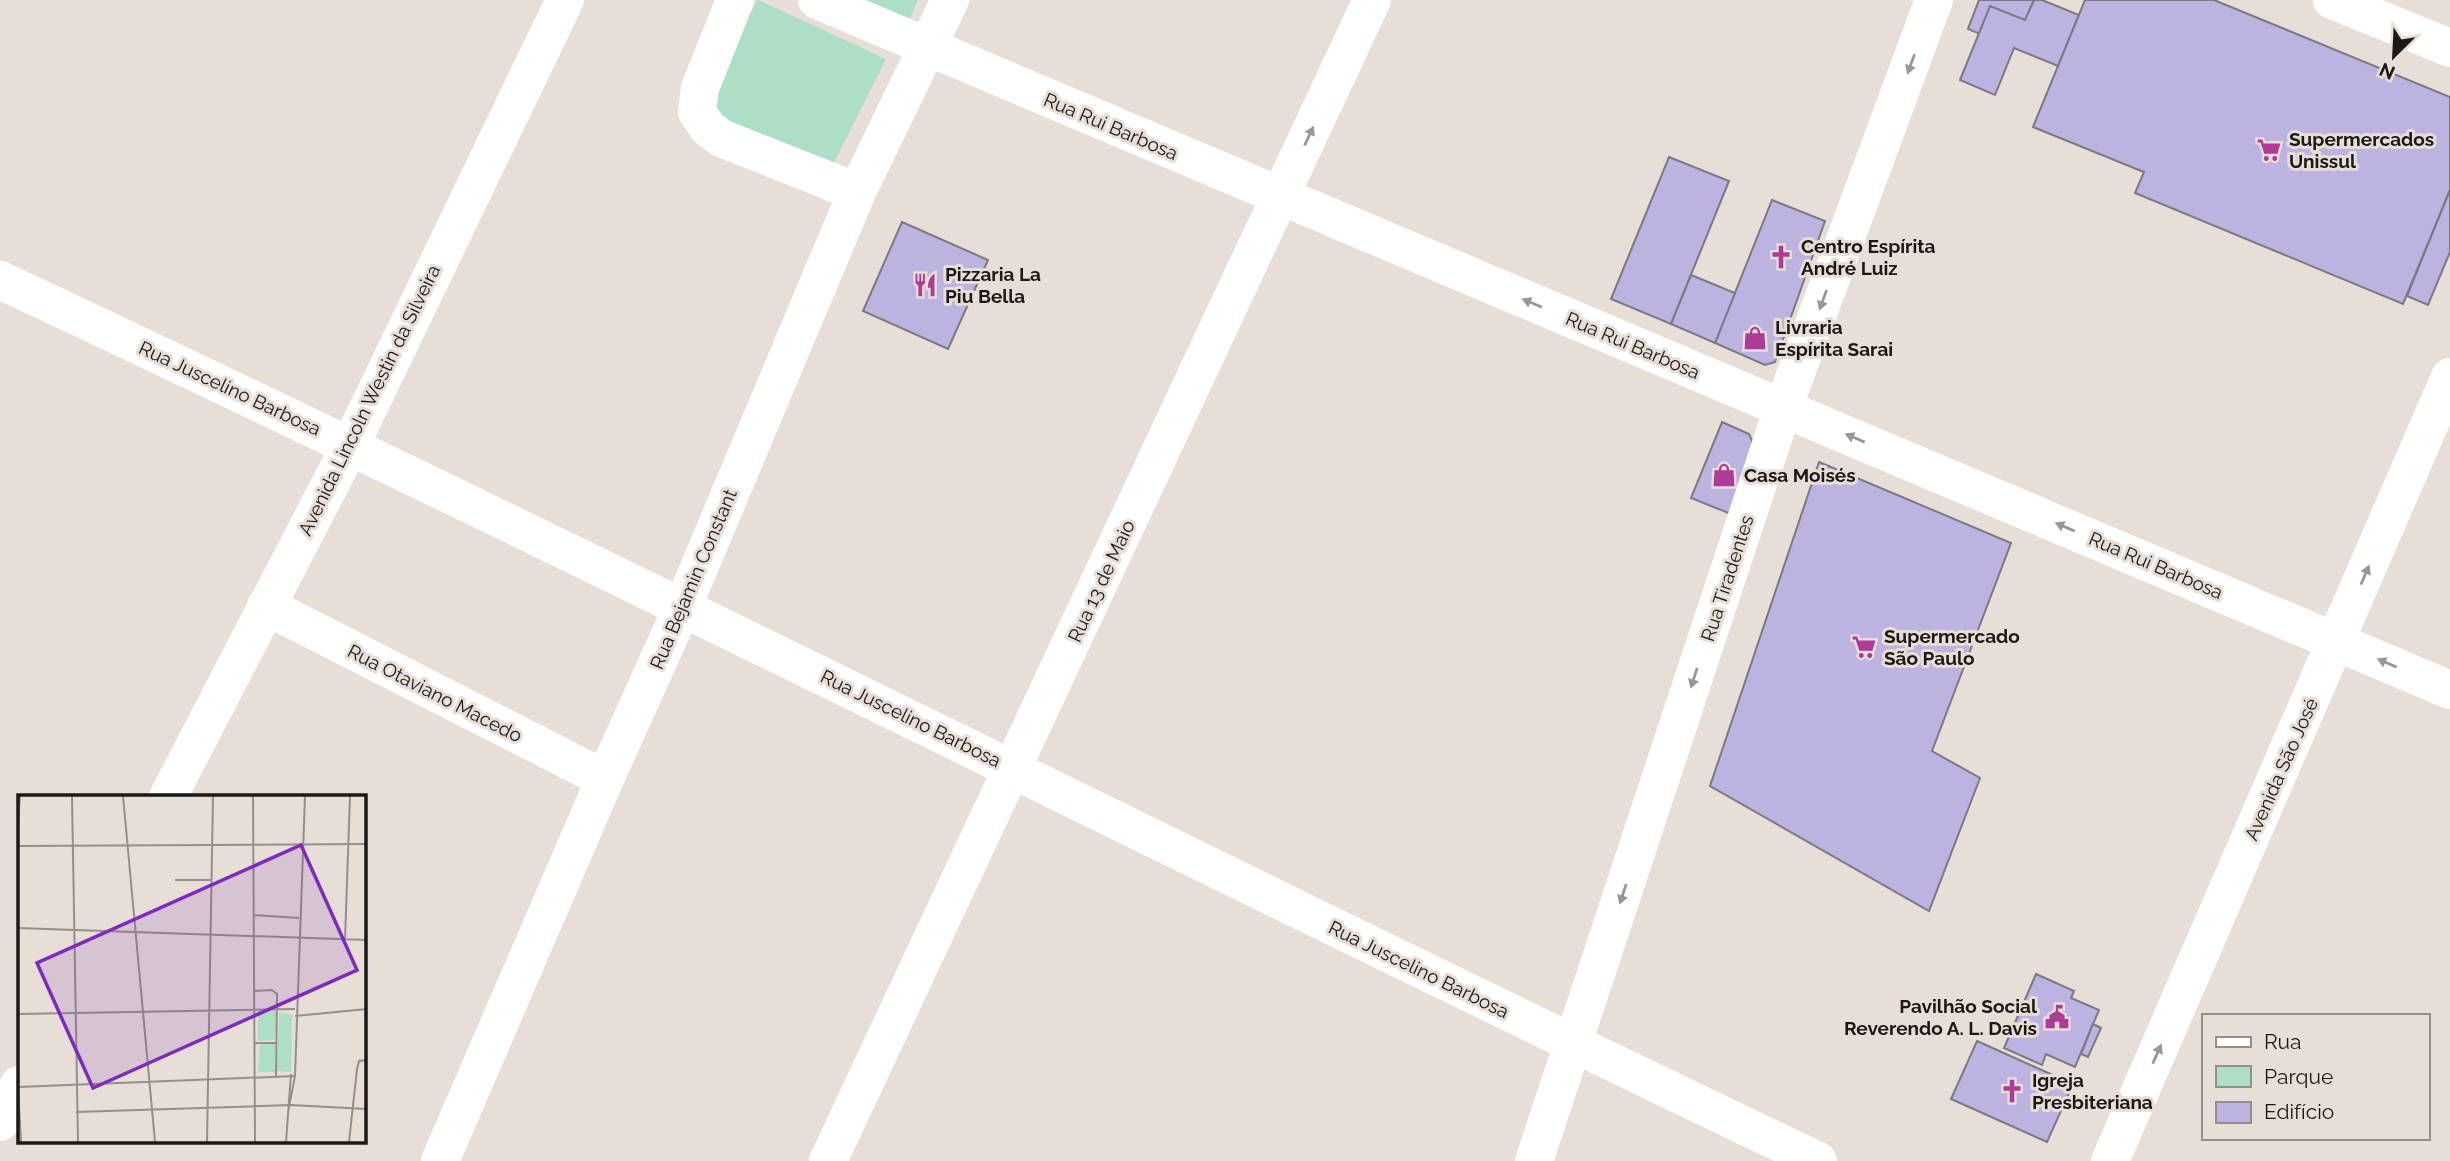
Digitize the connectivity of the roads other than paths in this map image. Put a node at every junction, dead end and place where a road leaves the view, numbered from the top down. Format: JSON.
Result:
{"nodes":[{"id":1,"x":565,"y":0,"type":"edge"},
{"id":2,"x":735,"y":0,"type":"edge"},
{"id":3,"x":817,"y":0,"type":"edge"},
{"id":4,"x":950,"y":0,"type":"edge"},
{"id":5,"x":1372,"y":0,"type":"edge"},
{"id":6,"x":1934,"y":0,"type":"edge"},
{"id":7,"x":2332,"y":0,"type":"edge"},
{"id":8,"x":2450,"y":48,"type":"edge"},
{"id":9,"x":929,"y":49,"type":"junction"},
{"id":10,"x":858,"y":192,"type":"junction"},
{"id":11,"x":1280,"y":198,"type":"junction"},
{"id":12,"x":0,"y":280,"type":"edge"},
{"id":13,"x":2450,"y":377,"type":"edge"},
{"id":14,"x":1783,"y":408,"type":"junction"},
{"id":15,"x":351,"y":444,"type":"junction"},
{"id":16,"x":266,"y":606,"type":"junction"},
{"id":17,"x":683,"y":606,"type":"junction"},
{"id":18,"x":2337,"y":642,"type":"junction"},
{"id":19,"x":2450,"y":690,"type":"edge"},
{"id":20,"x":1014,"y":768,"type":"junction"},
{"id":21,"x":605,"y":779,"type":"junction"},
{"id":22,"x":169,"y":795,"type":"edge"},
{"id":23,"x":1573,"y":1046,"type":"junction"},
{"id":24,"x":18,"y":1087,"type":"edge"},
{"id":25,"x":0,"y":1122,"type":"edge"},
{"id":26,"x":440,"y":1161,"type":"edge"},
{"id":27,"x":828,"y":1161,"type":"edge"},
{"id":28,"x":1535,"y":1161,"type":"edge"},
{"id":29,"x":1818,"y":1161,"type":"edge"},
{"id":30,"x":2110,"y":1161,"type":"edge"}],
"edges":[{"from":1,"to":15,"type":"street","name":"Avenida Lincoln Westin da Silveira"},
{"from":2,"to":10,"type":"street"},
{"from":3,"to":9,"type":"street","name":"Rua Rui Barbosa"},
{"from":4,"to":9,"type":"street","name":"Rua Bejamin Constant"},
{"from":11,"to":5,"type":"street","name":"Rua 13 de Maio","one_way":true},
{"from":6,"to":14,"type":"street","name":"Rua Tiradentes","one_way":true},
{"from":7,"to":8,"type":"street"},
{"from":9,"to":10,"type":"street","name":"Rua Bejamin Constant"},
{"from":9,"to":11,"type":"street","name":"Rua Rui Barbosa"},
{"from":10,"to":17,"type":"street","name":"Rua Bejamin Constant"},
{"from":14,"to":11,"type":"street","name":"Rua Rui Barbosa","one_way":true},
{"from":11,"to":20,"type":"street","name":"Rua 13 de Maio"},
{"from":12,"to":15,"type":"street","name":"Rua Juscelino Barbosa"},
{"from":18,"to":13,"type":"street","name":"Avenida São José","one_way":true},
{"from":18,"to":14,"type":"street","name":"Rua Rui Barbosa","one_way":true},
{"from":14,"to":23,"type":"street","name":"Rua Tiradentes","one_way":true},
{"from":15,"to":16,"type":"street","name":"Avenida Lincoln Westin da Silveira"},
{"from":15,"to":17,"type":"street","name":"Rua Juscelino Barbosa"},
{"from":16,"to":21,"type":"street","name":"Rua Otaviano Macedo"},
{"from":16,"to":22,"type":"street","name":"Avenida Lincoln Westin da Silveira"},
{"from":17,"to":20,"type":"street","name":"Rua Juscelino Barbosa"},
{"from":17,"to":21,"type":"street","name":"Rua Bejamin Constant"},
{"from":19,"to":18,"type":"street","name":"Rua Rui Barbosa","one_way":true},
{"from":30,"to":18,"type":"street","name":"Avenida São José","one_way":true},
{"from":20,"to":23,"type":"street","name":"Rua Juscelino Barbosa"},
{"from":20,"to":27,"type":"street","name":"Rua 13 de Maio"},
{"from":21,"to":26,"type":"street","name":"Rua Bejamin Constant"},
{"from":23,"to":28,"type":"street","name":"Rua Tiradentes"},
{"from":23,"to":29,"type":"street","name":"Rua Juscelino Barbosa"},
{"from":24,"to":25,"type":"street"}]}
